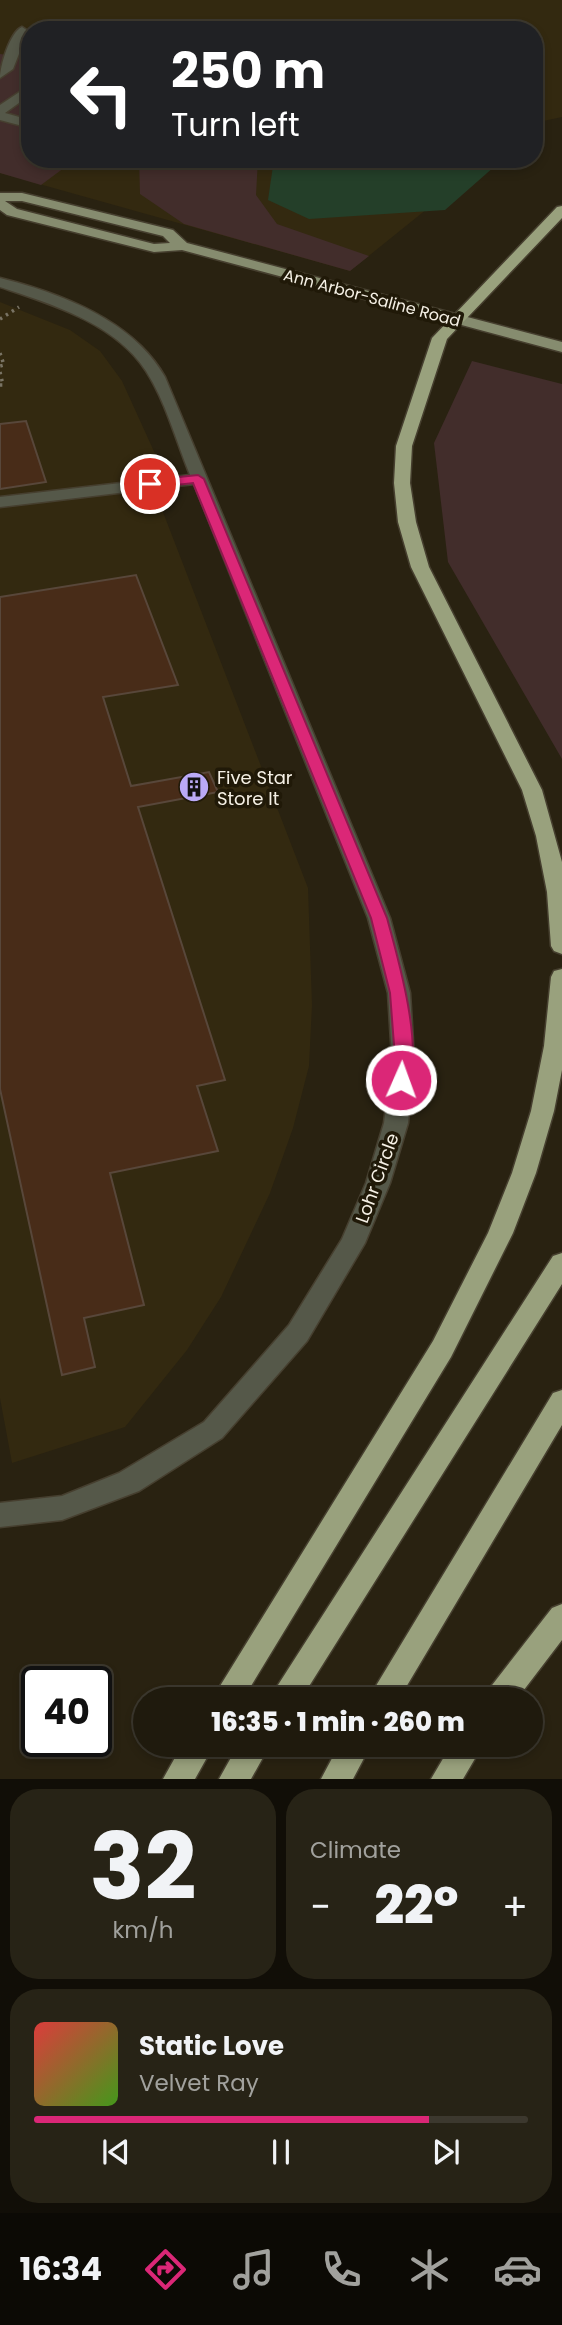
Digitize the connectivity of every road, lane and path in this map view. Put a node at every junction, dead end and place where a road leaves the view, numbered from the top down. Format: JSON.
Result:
{"nodes":[{"id":1,"x":21,"y":34,"type":"edge"},
{"id":2,"x":6,"y":71,"type":"edge"},
{"id":3,"x":21,"y":96,"type":"edge"},
{"id":4,"x":0,"y":113,"type":"edge"},
{"id":5,"x":21,"y":121,"type":"edge"},
{"id":6,"x":0,"y":197,"type":"edge"},
{"id":7,"x":0,"y":204,"type":"edge"},
{"id":8,"x":562,"y":210,"type":"edge"},
{"id":9,"x":182,"y":246,"type":"junction"},
{"id":10,"x":0,"y":282,"type":"edge"},
{"id":11,"x":23,"y":305,"type":"dead end"},
{"id":12,"x":0,"y":319,"type":"edge"},
{"id":13,"x":455,"y":320,"type":"junction"},
{"id":14,"x":562,"y":347,"type":"edge"},
{"id":15,"x":0,"y":353,"type":"edge"},
{"id":16,"x":0,"y":366,"type":"edge"},
{"id":17,"x":0,"y":372,"type":"edge"},
{"id":18,"x":0,"y":385,"type":"edge"},
{"id":19,"x":198,"y":479,"type":"junction"},
{"id":20,"x":0,"y":502,"type":"edge"},
{"id":21,"x":562,"y":946,"type":"edge"},
{"id":22,"x":562,"y":977,"type":"edge"},
{"id":23,"x":562,"y":1263,"type":"edge"},
{"id":24,"x":562,"y":1401,"type":"edge"},
{"id":25,"x":0,"y":1515,"type":"edge"},
{"id":26,"x":562,"y":1617,"type":"edge"},
{"id":27,"x":234,"y":1687,"type":"edge"},
{"id":28,"x":292,"y":1687,"type":"edge"},
{"id":29,"x":390,"y":1687,"type":"edge"},
{"id":30,"x":508,"y":1687,"type":"edge"},
{"id":31,"x":192,"y":1757,"type":"edge"},
{"id":32,"x":248,"y":1757,"type":"edge"},
{"id":33,"x":349,"y":1757,"type":"edge"},
{"id":34,"x":460,"y":1757,"type":"edge"},
{"id":35,"x":178,"y":1779,"type":"edge"},
{"id":36,"x":234,"y":1779,"type":"edge"},
{"id":37,"x":336,"y":1779,"type":"edge"},
{"id":38,"x":446,"y":1779,"type":"edge"}],
"edges":[{"from":1,"to":2,"type":"street"},
{"from":3,"to":4,"type":"street"},
{"from":4,"to":5,"type":"street"},
{"from":6,"to":9,"type":"main road","name":"Ann Arbor-Saline Road"},
{"from":7,"to":9,"type":"main road","name":"Ann Arbor-Saline Road"},
{"from":8,"to":13,"type":"highway"},
{"from":9,"to":13,"type":"main road","name":"Ann Arbor-Saline Road"},
{"from":10,"to":19,"type":"street","name":"Lohr Circle"},
{"from":11,"to":12,"type":"path"},
{"from":13,"to":14,"type":"main road","name":"Ann Arbor-Saline Road"},
{"from":13,"to":21,"type":"highway"},
{"from":15,"to":16,"type":"path"},
{"from":17,"to":18,"type":"path"},
{"from":19,"to":20,"type":"street"},
{"from":19,"to":25,"type":"street","name":"Lohr Circle"},
{"from":22,"to":27,"type":"highway"},
{"from":23,"to":28,"type":"highway"},
{"from":24,"to":29,"type":"highway"},
{"from":26,"to":30,"type":"highway"},
{"from":31,"to":35,"type":"highway"},
{"from":32,"to":36,"type":"highway"},
{"from":33,"to":37,"type":"highway"},
{"from":34,"to":38,"type":"highway"}]}
